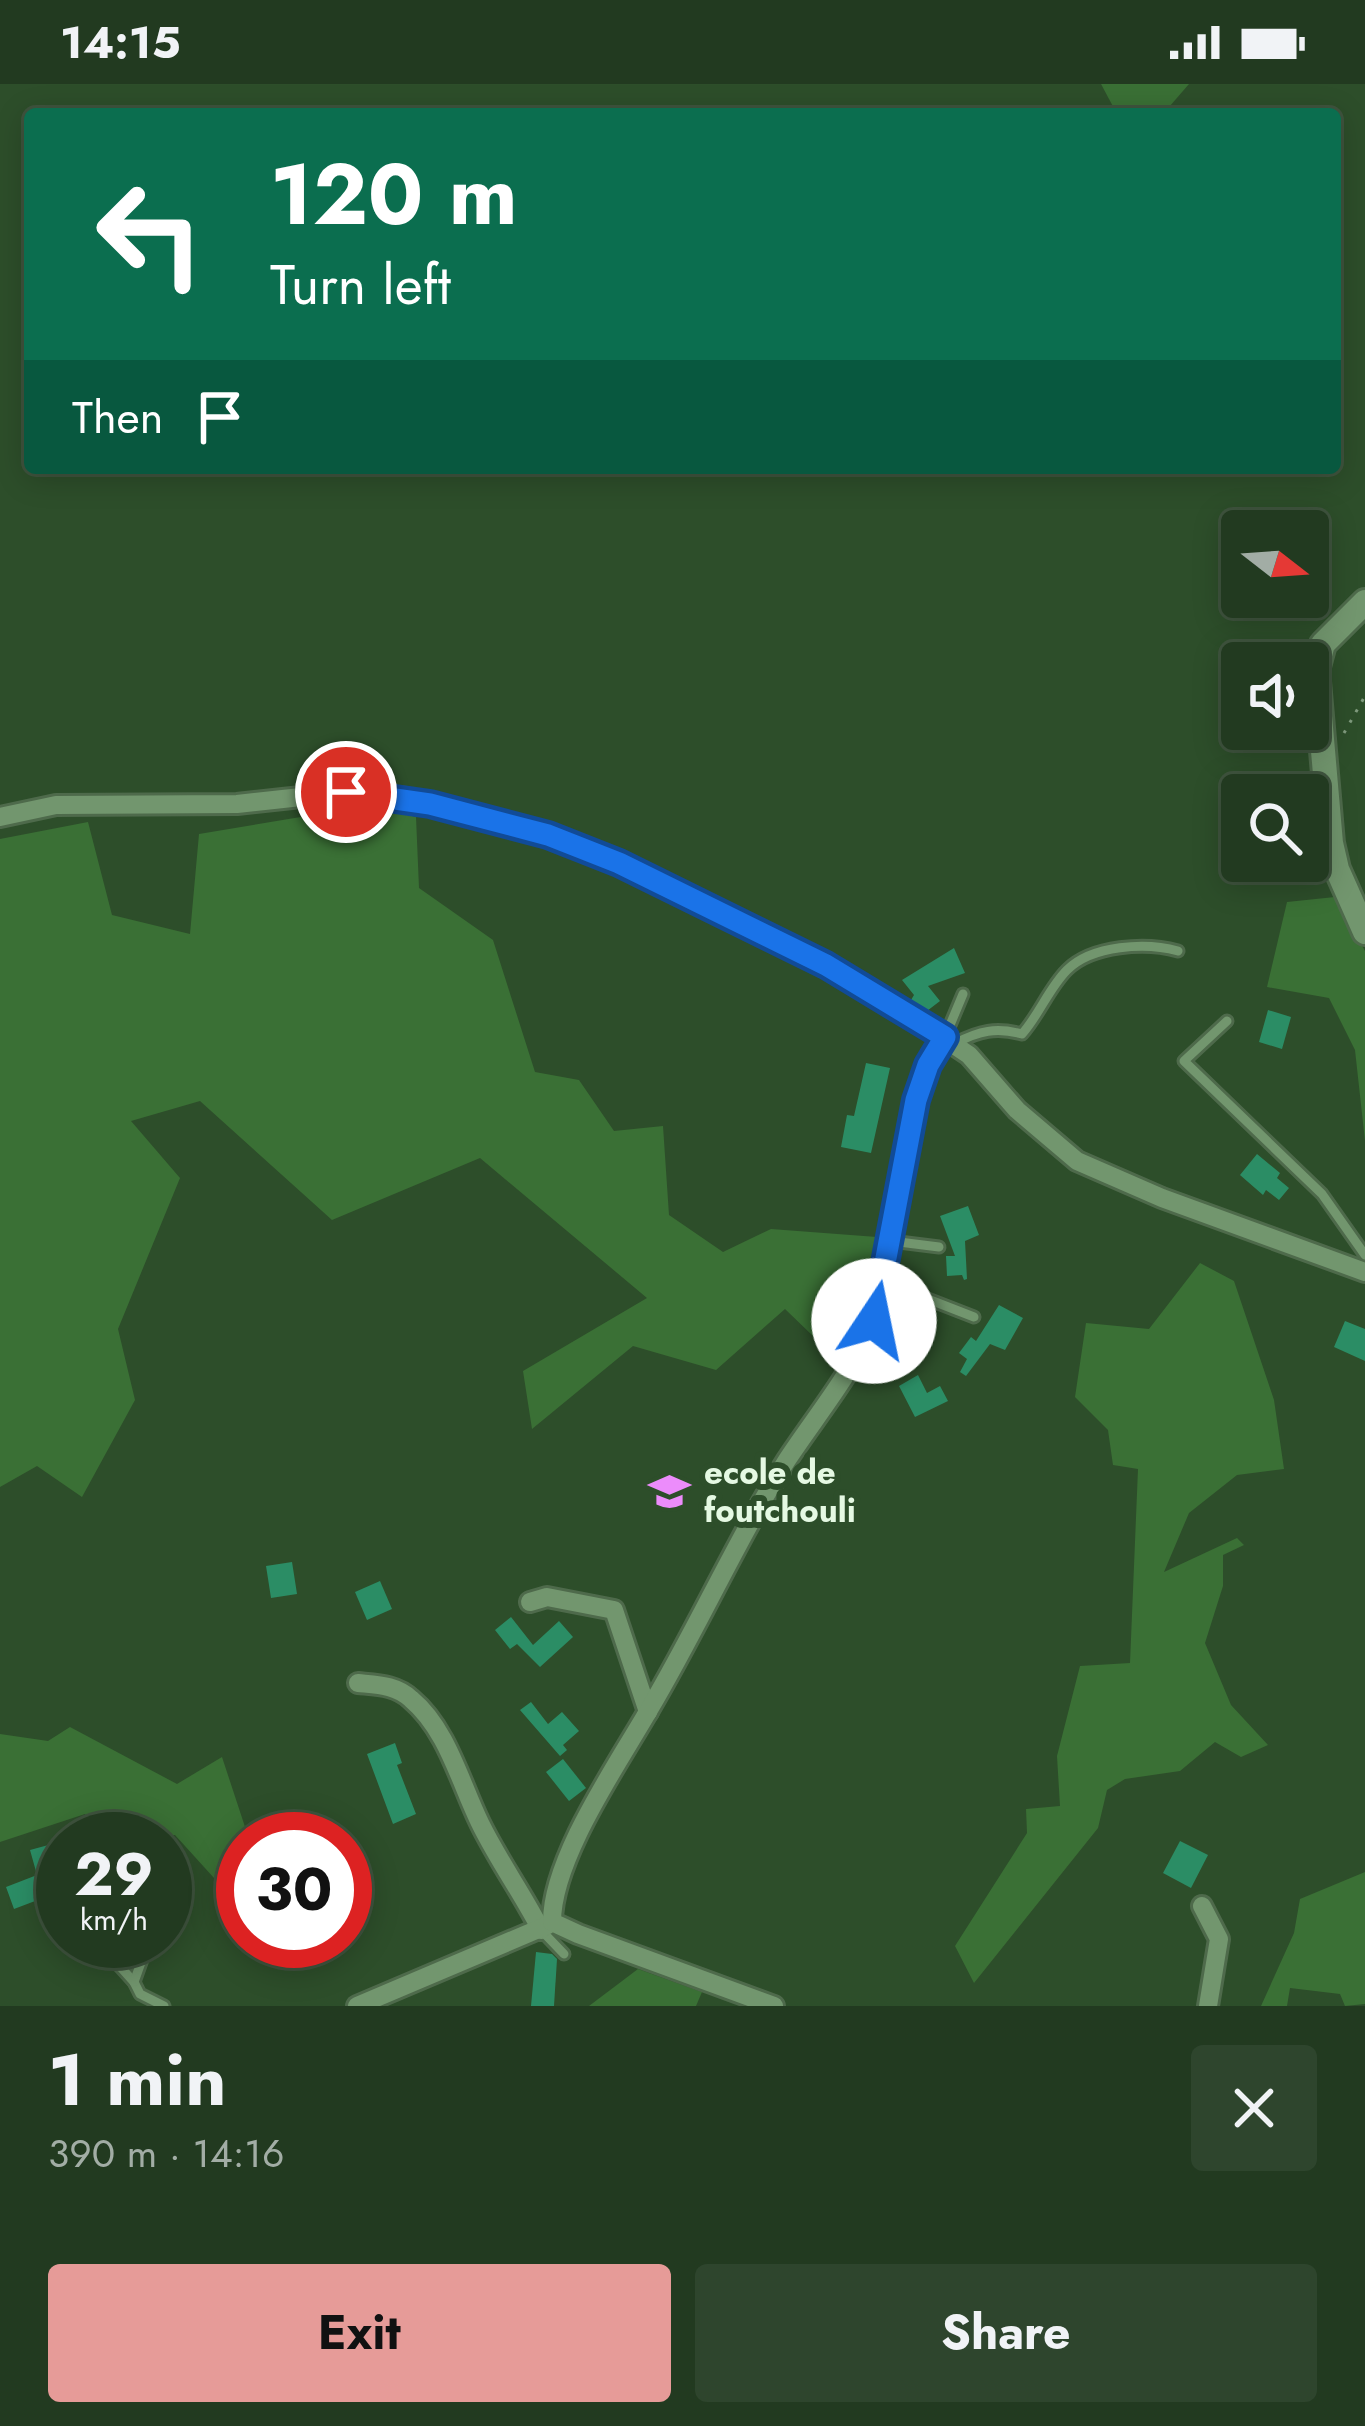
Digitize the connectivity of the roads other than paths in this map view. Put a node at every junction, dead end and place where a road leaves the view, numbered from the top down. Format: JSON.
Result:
{"nodes":[{"id":1,"x":1365,"y":602,"type":"edge"},
{"id":2,"x":0,"y":817,"type":"edge"},
{"id":3,"x":1365,"y":932,"type":"edge"},
{"id":4,"x":1178,"y":951,"type":"dead end"},
{"id":5,"x":963,"y":994,"type":"dead end"},
{"id":6,"x":1227,"y":1021,"type":"dead end"},
{"id":7,"x":950,"y":1041,"type":"junction"},
{"id":8,"x":890,"y":1240,"type":"junction"},
{"id":9,"x":939,"y":1247,"type":"dead end"},
{"id":10,"x":1365,"y":1256,"type":"edge"},
{"id":11,"x":1365,"y":1272,"type":"edge"},
{"id":12,"x":882,"y":1282,"type":"junction"},
{"id":13,"x":974,"y":1317,"type":"dead end"},
{"id":14,"x":530,"y":1602,"type":"dead end"},
{"id":15,"x":358,"y":1683,"type":"dead end"},
{"id":16,"x":648,"y":1712,"type":"junction"},
{"id":17,"x":1202,"y":1906,"type":"dead end"},
{"id":18,"x":546,"y":1926,"type":"junction"},
{"id":19,"x":564,"y":1954,"type":"dead end"},
{"id":20,"x":121,"y":1968,"type":"edge"},
{"id":21,"x":139,"y":1968,"type":"edge"},
{"id":22,"x":134,"y":1982,"type":"junction"},
{"id":23,"x":164,"y":2006,"type":"edge"},
{"id":24,"x":357,"y":2006,"type":"edge"},
{"id":25,"x":773,"y":2006,"type":"edge"},
{"id":26,"x":1208,"y":2006,"type":"edge"}],
"edges":[{"from":1,"to":3,"type":"street"},
{"from":2,"to":7,"type":"street"},
{"from":4,"to":7,"type":"lane"},
{"from":5,"to":7,"type":"lane"},
{"from":6,"to":10,"type":"lane"},
{"from":7,"to":8,"type":"street"},
{"from":7,"to":11,"type":"street"},
{"from":8,"to":9,"type":"lane"},
{"from":8,"to":12,"type":"street"},
{"from":12,"to":13,"type":"lane"},
{"from":12,"to":16,"type":"street"},
{"from":14,"to":16,"type":"street"},
{"from":15,"to":18,"type":"street"},
{"from":16,"to":18,"type":"street"},
{"from":17,"to":26,"type":"street"},
{"from":18,"to":19,"type":"lane"},
{"from":18,"to":24,"type":"street"},
{"from":18,"to":25,"type":"street"},
{"from":20,"to":22,"type":"lane"},
{"from":21,"to":22,"type":"lane"},
{"from":22,"to":23,"type":"lane"}]}
